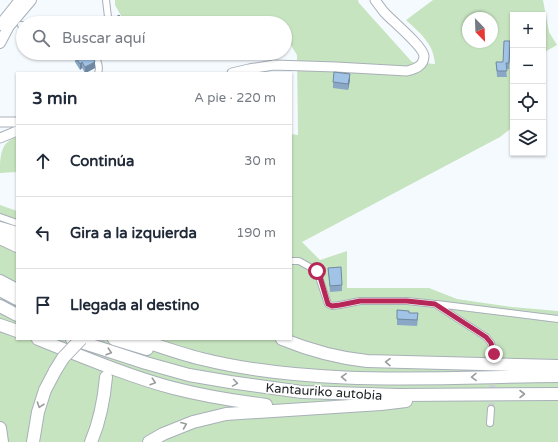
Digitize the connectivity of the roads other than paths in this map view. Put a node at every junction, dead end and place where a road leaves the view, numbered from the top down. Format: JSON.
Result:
{"nodes":[{"id":1,"x":20,"y":0,"type":"edge"},
{"id":2,"x":31,"y":0,"type":"edge"},
{"id":3,"x":106,"y":0,"type":"edge"},
{"id":4,"x":375,"y":0,"type":"edge"},
{"id":5,"x":17,"y":16,"type":"edge"},
{"id":6,"x":108,"y":16,"type":"edge"},
{"id":7,"x":16,"y":18,"type":"edge"},
{"id":8,"x":0,"y":25,"type":"edge"},
{"id":9,"x":0,"y":43,"type":"edge"},
{"id":10,"x":97,"y":60,"type":"edge"},
{"id":11,"x":98,"y":72,"type":"edge"},
{"id":12,"x":236,"y":72,"type":"edge"},
{"id":13,"x":0,"y":122,"type":"edge"},
{"id":14,"x":16,"y":122,"type":"edge"},
{"id":15,"x":16,"y":131,"type":"edge"},
{"id":16,"x":0,"y":138,"type":"edge"},
{"id":17,"x":0,"y":217,"type":"edge"},
{"id":18,"x":16,"y":223,"type":"edge"},
{"id":19,"x":0,"y":228,"type":"edge"},
{"id":20,"x":16,"y":233,"type":"edge"},
{"id":21,"x":0,"y":238,"type":"edge"},
{"id":22,"x":0,"y":242,"type":"edge"},
{"id":23,"x":16,"y":246,"type":"edge"},
{"id":24,"x":16,"y":246,"type":"edge"},
{"id":25,"x":292,"y":261,"type":"edge"},
{"id":26,"x":0,"y":281,"type":"edge"},
{"id":27,"x":16,"y":289,"type":"edge"},
{"id":28,"x":0,"y":290,"type":"edge"},
{"id":29,"x":16,"y":298,"type":"edge"},
{"id":30,"x":435,"y":304,"type":"junction"},
{"id":31,"x":0,"y":306,"type":"edge"},
{"id":32,"x":16,"y":314,"type":"edge"},
{"id":33,"x":558,"y":319,"type":"edge"},
{"id":34,"x":0,"y":325,"type":"edge"},
{"id":35,"x":16,"y":331,"type":"edge"},
{"id":36,"x":292,"y":334,"type":"edge"},
{"id":37,"x":41,"y":340,"type":"edge"},
{"id":38,"x":75,"y":340,"type":"edge"},
{"id":39,"x":80,"y":340,"type":"edge"},
{"id":40,"x":117,"y":340,"type":"edge"},
{"id":41,"x":141,"y":340,"type":"edge"},
{"id":42,"x":284,"y":340,"type":"edge"},
{"id":43,"x":494,"y":354,"type":"dead end"},
{"id":44,"x":336,"y":356,"type":"junction"},
{"id":45,"x":202,"y":359,"type":"junction"},
{"id":46,"x":558,"y":366,"type":"edge"},
{"id":47,"x":558,"y":376,"type":"edge"},
{"id":48,"x":106,"y":377,"type":"tunnel mouth"},
{"id":49,"x":558,"y":394,"type":"edge"},
{"id":50,"x":455,"y":395,"type":"junction"},
{"id":51,"x":298,"y":409,"type":"junction"},
{"id":52,"x":491,"y":409,"type":"tunnel mouth"},
{"id":53,"x":490,"y":423,"type":"dead end"},
{"id":54,"x":0,"y":428,"type":"edge"},
{"id":55,"x":2,"y":442,"type":"edge"},
{"id":56,"x":33,"y":442,"type":"edge"},
{"id":57,"x":91,"y":442,"type":"edge"},
{"id":58,"x":149,"y":442,"type":"edge"}],
"edges":[{"from":1,"to":8,"type":"main road"},
{"from":2,"to":5,"type":"main road"},
{"from":3,"to":6,"type":"street"},
{"from":4,"to":12,"type":"street"},
{"from":7,"to":9,"type":"main road"},
{"from":10,"to":11,"type":"street"},
{"from":13,"to":14,"type":"street"},
{"from":15,"to":16,"type":"street"},
{"from":17,"to":18,"type":"street"},
{"from":19,"to":20,"type":"highway"},
{"from":21,"to":23,"type":"highway"},
{"from":22,"to":24,"type":"highway"},
{"from":25,"to":30,"type":"street"},
{"from":26,"to":27,"type":"highway"},
{"from":28,"to":29,"type":"highway"},
{"from":30,"to":33,"type":"street"},
{"from":30,"to":43,"type":"street"},
{"from":31,"to":32,"type":"highway"},
{"from":34,"to":35,"type":"highway"},
{"from":36,"to":44,"type":"highway"},
{"from":37,"to":51,"type":"highway","one_way":true},
{"from":38,"to":50,"type":"highway","name":"Kantauriko autobia","one_way":true},
{"from":39,"to":56,"type":"highway","one_way":true,"bridge":true},
{"from":40,"to":45,"type":"highway"},
{"from":41,"to":45,"type":"highway","name":"Kantauriko autobia"},
{"from":42,"to":44,"type":"highway"},
{"from":46,"to":44,"type":"highway","one_way":true},
{"from":47,"to":45,"type":"highway","name":"Kantauriko autobia","one_way":true},
{"from":48,"to":57,"type":"highway"},
{"from":50,"to":49,"type":"highway","name":"Kantauriko autobia","one_way":true},
{"from":50,"to":51,"type":"highway"},
{"from":58,"to":51,"type":"highway","one_way":true},
{"from":52,"to":53,"type":"street"},
{"from":54,"to":55,"type":"highway"}]}
